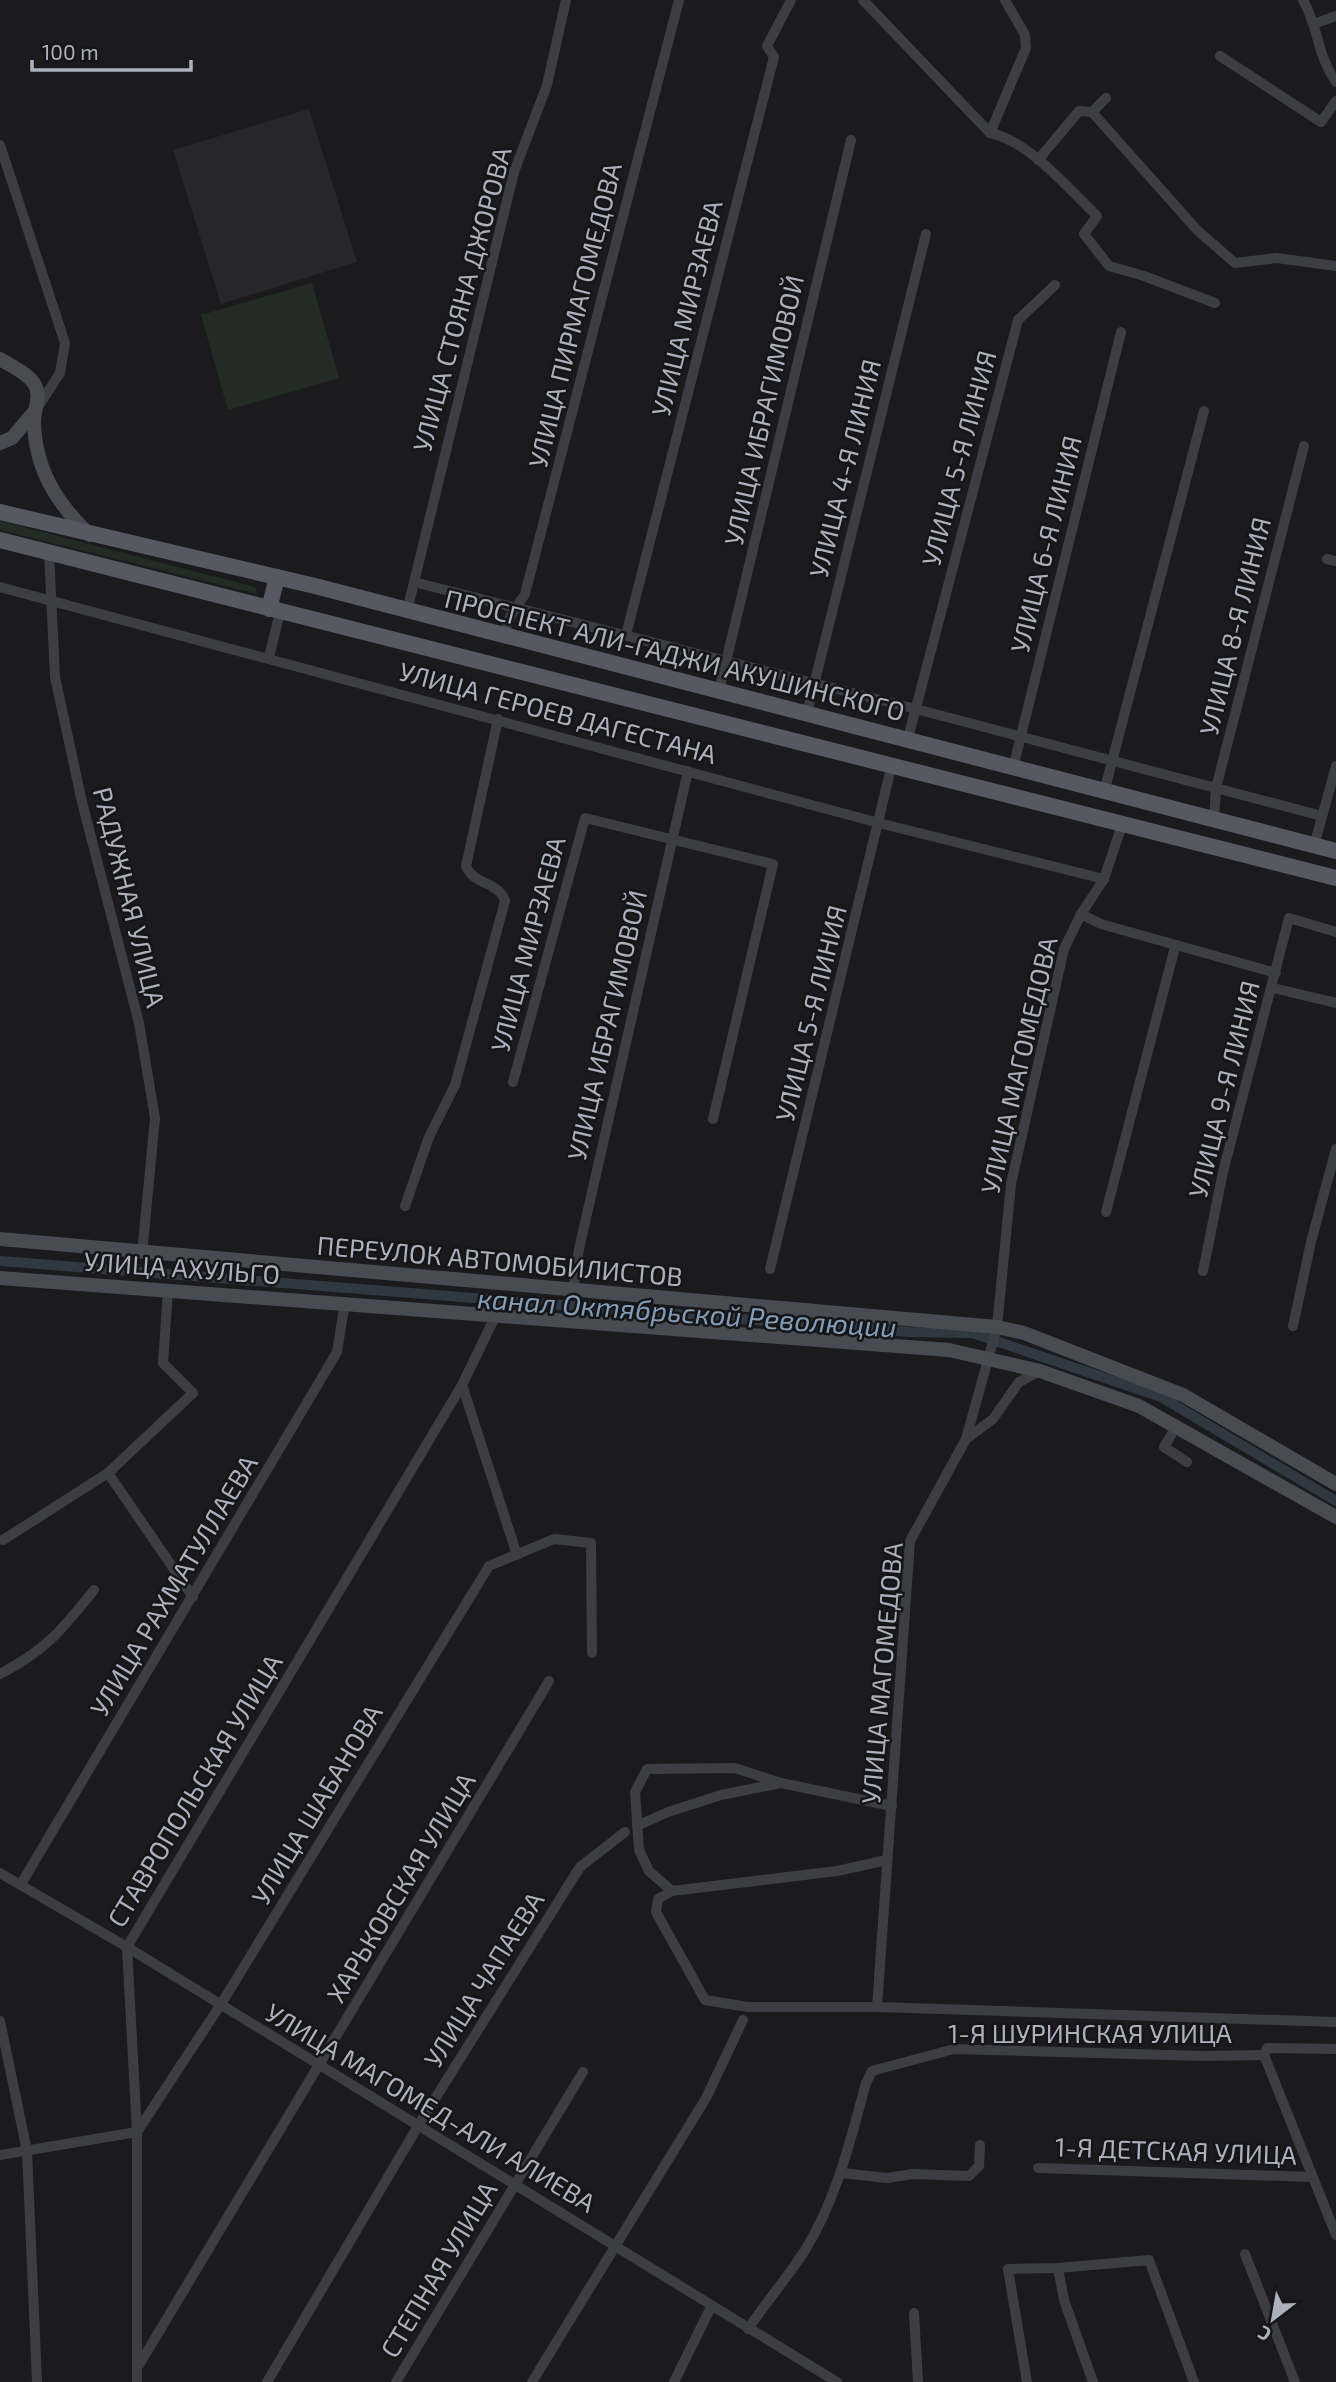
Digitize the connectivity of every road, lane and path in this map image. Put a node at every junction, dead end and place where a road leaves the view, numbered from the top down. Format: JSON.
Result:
{"nodes":[{"id":1,"x":566,"y":0,"type":"edge"},
{"id":2,"x":679,"y":0,"type":"edge"},
{"id":3,"x":790,"y":0,"type":"edge"},
{"id":4,"x":863,"y":0,"type":"edge"},
{"id":5,"x":1005,"y":0,"type":"edge"},
{"id":6,"x":1303,"y":0,"type":"edge"},
{"id":7,"x":1336,"y":16,"type":"edge"},
{"id":8,"x":1316,"y":23,"type":"junction"},
{"id":9,"x":1220,"y":56,"type":"dead end"},
{"id":10,"x":1336,"y":82,"type":"edge"},
{"id":11,"x":1106,"y":98,"type":"dead end"},
{"id":12,"x":1336,"y":101,"type":"edge"},
{"id":13,"x":1092,"y":112,"type":"junction"},
{"id":14,"x":990,"y":133,"type":"junction"},
{"id":15,"x":851,"y":140,"type":"dead end"},
{"id":16,"x":0,"y":145,"type":"edge"},
{"id":17,"x":1038,"y":160,"type":"junction"},
{"id":18,"x":926,"y":234,"type":"dead end"},
{"id":19,"x":1336,"y":266,"type":"edge"},
{"id":20,"x":1055,"y":285,"type":"dead end"},
{"id":21,"x":1215,"y":303,"type":"dead end"},
{"id":22,"x":1121,"y":332,"type":"dead end"},
{"id":23,"x":0,"y":359,"type":"edge"},
{"id":24,"x":1204,"y":411,"type":"dead end"},
{"id":25,"x":34,"y":412,"type":"junction"},
{"id":26,"x":0,"y":443,"type":"edge"},
{"id":27,"x":1304,"y":446,"type":"dead end"},
{"id":28,"x":0,"y":512,"type":"edge"},
{"id":29,"x":91,"y":536,"type":"junction"},
{"id":30,"x":0,"y":540,"type":"edge"},
{"id":31,"x":49,"y":552,"type":"junction"},
{"id":32,"x":276,"y":577,"type":"junction"},
{"id":33,"x":414,"y":582,"type":"junction"},
{"id":34,"x":0,"y":587,"type":"edge"},
{"id":35,"x":51,"y":599,"type":"junction"},
{"id":36,"x":519,"y":607,"type":"junction"},
{"id":37,"x":275,"y":610,"type":"junction"},
{"id":38,"x":407,"y":611,"type":"junction"},
{"id":39,"x":626,"y":635,"type":"junction"},
{"id":40,"x":503,"y":636,"type":"junction"},
{"id":41,"x":269,"y":657,"type":"junction"},
{"id":42,"x":580,"y":657,"type":"junction"},
{"id":43,"x":726,"y":661,"type":"junction"},
{"id":44,"x":815,"y":683,"type":"junction"},
{"id":45,"x":573,"y":686,"type":"junction"},
{"id":46,"x":719,"y":691,"type":"junction"},
{"id":47,"x":916,"y":709,"type":"junction"},
{"id":48,"x":807,"y":713,"type":"junction"},
{"id":49,"x":498,"y":719,"type":"junction"},
{"id":50,"x":1021,"y":737,"type":"junction"},
{"id":51,"x":908,"y":738,"type":"junction"},
{"id":52,"x":1112,"y":759,"type":"junction"},
{"id":53,"x":1336,"y":766,"type":"edge"},
{"id":54,"x":891,"y":768,"type":"junction"},
{"id":55,"x":1013,"y":768,"type":"junction"},
{"id":56,"x":688,"y":771,"type":"junction"},
{"id":57,"x":1216,"y":788,"type":"junction"},
{"id":58,"x":1104,"y":792,"type":"junction"},
{"id":59,"x":1322,"y":816,"type":"junction"},
{"id":60,"x":1214,"y":819,"type":"junction"},
{"id":61,"x":879,"y":822,"type":"junction"},
{"id":62,"x":1122,"y":825,"type":"junction"},
{"id":63,"x":671,"y":839,"type":"junction"},
{"id":64,"x":1314,"y":846,"type":"junction"},
{"id":65,"x":1336,"y":851,"type":"edge"},
{"id":66,"x":1336,"y":878,"type":"edge"},
{"id":67,"x":1104,"y":879,"type":"junction"},
{"id":68,"x":1081,"y":914,"type":"junction"},
{"id":69,"x":1336,"y":932,"type":"edge"},
{"id":70,"x":1175,"y":947,"type":"junction"},
{"id":71,"x":1276,"y":973,"type":"junction"},
{"id":72,"x":1273,"y":988,"type":"junction"},
{"id":73,"x":1336,"y":1003,"type":"edge"},
{"id":74,"x":513,"y":1082,"type":"dead end"},
{"id":75,"x":713,"y":1119,"type":"dead end"},
{"id":76,"x":1336,"y":1149,"type":"edge"},
{"id":77,"x":405,"y":1206,"type":"dead end"},
{"id":78,"x":1106,"y":1212,"type":"dead end"},
{"id":79,"x":0,"y":1239,"type":"edge"},
{"id":80,"x":142,"y":1254,"type":"junction"},
{"id":81,"x":770,"y":1269,"type":"dead end"},
{"id":82,"x":1203,"y":1271,"type":"dead end"},
{"id":83,"x":0,"y":1278,"type":"edge"},
{"id":84,"x":168,"y":1290,"type":"junction"},
{"id":85,"x":573,"y":1291,"type":"junction"},
{"id":86,"x":345,"y":1302,"type":"junction"},
{"id":87,"x":496,"y":1315,"type":"junction"},
{"id":88,"x":1293,"y":1326,"type":"dead end"},
{"id":89,"x":997,"y":1327,"type":"junction"},
{"id":90,"x":988,"y":1355,"type":"junction"},
{"id":91,"x":1040,"y":1371,"type":"junction"},
{"id":92,"x":462,"y":1385,"type":"junction"},
{"id":93,"x":1177,"y":1424,"type":"junction"},
{"id":94,"x":967,"y":1439,"type":"junction"},
{"id":95,"x":1187,"y":1462,"type":"dead end"},
{"id":96,"x":107,"y":1473,"type":"junction"},
{"id":97,"x":1336,"y":1484,"type":"edge"},
{"id":98,"x":1336,"y":1517,"type":"edge"},
{"id":99,"x":3,"y":1540,"type":"dead end"},
{"id":100,"x":517,"y":1555,"type":"junction"},
{"id":101,"x":94,"y":1590,"type":"dead end"},
{"id":102,"x":193,"y":1598,"type":"junction"},
{"id":103,"x":592,"y":1653,"type":"dead end"},
{"id":104,"x":0,"y":1674,"type":"edge"},
{"id":105,"x":549,"y":1681,"type":"dead end"},
{"id":106,"x":781,"y":1783,"type":"junction"},
{"id":107,"x":891,"y":1806,"type":"junction"},
{"id":108,"x":637,"y":1826,"type":"junction"},
{"id":109,"x":625,"y":1832,"type":"dead end"},
{"id":110,"x":887,"y":1860,"type":"junction"},
{"id":111,"x":0,"y":1873,"type":"edge"},
{"id":112,"x":21,"y":1884,"type":"junction"},
{"id":113,"x":672,"y":1891,"type":"junction"},
{"id":114,"x":127,"y":1947,"type":"junction"},
{"id":115,"x":221,"y":2004,"type":"junction"},
{"id":116,"x":877,"y":2007,"type":"junction"},
{"id":117,"x":743,"y":2020,"type":"dead end"},
{"id":118,"x":0,"y":2021,"type":"edge"},
{"id":119,"x":1336,"y":2022,"type":"edge"},
{"id":120,"x":1334,"y":2049,"type":"edge"},
{"id":121,"x":1266,"y":2051,"type":"junction"},
{"id":122,"x":1336,"y":2061,"type":"edge"},
{"id":123,"x":320,"y":2066,"type":"junction"},
{"id":124,"x":583,"y":2071,"type":"dead end"},
{"id":125,"x":418,"y":2126,"type":"junction"},
{"id":126,"x":137,"y":2132,"type":"junction"},
{"id":127,"x":980,"y":2145,"type":"dead end"},
{"id":128,"x":27,"y":2151,"type":"junction"},
{"id":129,"x":0,"y":2155,"type":"edge"},
{"id":130,"x":1038,"y":2168,"type":"dead end"},
{"id":131,"x":842,"y":2173,"type":"junction"},
{"id":132,"x":1312,"y":2177,"type":"junction"},
{"id":133,"x":517,"y":2185,"type":"junction"},
{"id":134,"x":1336,"y":2235,"type":"edge"},
{"id":135,"x":615,"y":2246,"type":"junction"},
{"id":136,"x":1245,"y":2254,"type":"dead end"},
{"id":137,"x":1058,"y":2268,"type":"junction"},
{"id":138,"x":712,"y":2307,"type":"junction"},
{"id":139,"x":914,"y":2313,"type":"dead end"},
{"id":140,"x":748,"y":2329,"type":"junction"},
{"id":141,"x":137,"y":2367,"type":"junction"},
{"id":142,"x":37,"y":2382,"type":"edge"},
{"id":143,"x":137,"y":2382,"type":"edge"},
{"id":144,"x":267,"y":2382,"type":"edge"},
{"id":145,"x":396,"y":2382,"type":"edge"},
{"id":146,"x":532,"y":2382,"type":"edge"},
{"id":147,"x":674,"y":2382,"type":"edge"},
{"id":148,"x":836,"y":2382,"type":"edge"},
{"id":149,"x":918,"y":2382,"type":"edge"},
{"id":150,"x":1027,"y":2382,"type":"edge"},
{"id":151,"x":1093,"y":2382,"type":"edge"},
{"id":152,"x":1195,"y":2382,"type":"edge"},
{"id":153,"x":1295,"y":2382,"type":"edge"}],
"edges":[{"from":1,"to":33,"type":"street","name":"УЛИЦА СТОЯНА ДЖОРОВА"},
{"from":2,"to":36,"type":"street","name":"УЛИЦА ПИРМАГОМЕДОВА"},
{"from":3,"to":39,"type":"street","name":"УЛИЦА МИРЗАЕВА"},
{"from":4,"to":14,"type":"street"},
{"from":5,"to":14,"type":"street"},
{"from":6,"to":8,"type":"street"},
{"from":7,"to":8,"type":"street"},
{"from":8,"to":10,"type":"street"},
{"from":9,"to":12,"type":"street"},
{"from":11,"to":13,"type":"street"},
{"from":13,"to":17,"type":"street"},
{"from":13,"to":19,"type":"street"},
{"from":14,"to":17,"type":"street"},
{"from":15,"to":43,"type":"street","name":"УЛИЦА ИБРАГИМОВОЙ"},
{"from":16,"to":25,"type":"street"},
{"from":17,"to":21,"type":"street"},
{"from":18,"to":44,"type":"street","name":"УЛИЦА 4-Я ЛИНИЯ"},
{"from":20,"to":47,"type":"street","name":"УЛИЦА 5-Я ЛИНИЯ"},
{"from":22,"to":50,"type":"street","name":"УЛИЦА 6-Я ЛИНИЯ"},
{"from":23,"to":25,"type":"main road"},
{"from":24,"to":52,"type":"street"},
{"from":25,"to":26,"type":"main road"},
{"from":25,"to":29,"type":"main road"},
{"from":27,"to":57,"type":"street","name":"УЛИЦА 8-Я ЛИНИЯ"},
{"from":28,"to":29,"type":"main road","name":"ПРОСПЕКТ АЛИ-ГАДЖИ АКУШИНСКОГО"},
{"from":29,"to":32,"type":"main road","name":"ПРОСПЕКТ АЛИ-ГАДЖИ АКУШИНСКОГО"},
{"from":30,"to":31,"type":"main road","name":"ПРОСПЕКТ АЛИ-ГАДЖИ АКУШИНСКОГО"},
{"from":31,"to":35,"type":"street","name":"РАДУЖНАЯ УЛИЦА"},
{"from":31,"to":37,"type":"main road","name":"ПРОСПЕКТ АЛИ-ГАДЖИ АКУШИНСКОГО"},
{"from":32,"to":37,"type":"main road"},
{"from":32,"to":38,"type":"main road","name":"ПРОСПЕКТ АЛИ-ГАДЖИ АКУШИНСКОГО"},
{"from":33,"to":36,"type":"street"},
{"from":33,"to":38,"type":"street","name":"УЛИЦА СТОЯНА ДЖОРОВА"},
{"from":34,"to":35,"type":"street","name":"УЛИЦА ГЕРОЕВ ДАГЕСТАНА"},
{"from":35,"to":41,"type":"street","name":"УЛИЦА ГЕРОЕВ ДАГЕСТАНА"},
{"from":35,"to":80,"type":"street","name":"РАДУЖНАЯ УЛИЦА"},
{"from":36,"to":39,"type":"street"},
{"from":36,"to":40,"type":"street","name":"УЛИЦА ПИРМАГОМЕДОВА"},
{"from":37,"to":41,"type":"street"},
{"from":37,"to":45,"type":"main road","name":"ПРОСПЕКТ АЛИ-ГАДЖИ АКУШИНСКОГО"},
{"from":38,"to":40,"type":"main road","name":"ПРОСПЕКТ АЛИ-ГАДЖИ АКУШИНСКОГО"},
{"from":39,"to":43,"type":"street"},
{"from":40,"to":42,"type":"main road","name":"ПРОСПЕКТ АЛИ-ГАДЖИ АКУШИНСКОГО"},
{"from":41,"to":49,"type":"street","name":"УЛИЦА ГЕРОЕВ ДАГЕСТАНА"},
{"from":42,"to":45,"type":"main road"},
{"from":42,"to":46,"type":"main road","name":"ПРОСПЕКТ АЛИ-ГАДЖИ АКУШИНСКОГО"},
{"from":43,"to":44,"type":"street"},
{"from":43,"to":46,"type":"street","name":"УЛИЦА ИБРАГИМОВОЙ"},
{"from":44,"to":47,"type":"street"},
{"from":44,"to":48,"type":"street","name":"УЛИЦА 4-Я ЛИНИЯ"},
{"from":45,"to":54,"type":"main road","name":"ПРОСПЕКТ АЛИ-ГАДЖИ АКУШИНСКОГО"},
{"from":46,"to":48,"type":"main road","name":"ПРОСПЕКТ АЛИ-ГАДЖИ АКУШИНСКОГО"},
{"from":47,"to":50,"type":"street"},
{"from":47,"to":51,"type":"street","name":"УЛИЦА 5-Я ЛИНИЯ"},
{"from":48,"to":51,"type":"main road","name":"ПРОСПЕКТ АЛИ-ГАДЖИ АКУШИНСКОГО"},
{"from":49,"to":56,"type":"street","name":"УЛИЦА ГЕРОЕВ ДАГЕСТАНА"},
{"from":49,"to":77,"type":"street"},
{"from":50,"to":52,"type":"street"},
{"from":50,"to":55,"type":"street","name":"УЛИЦА 6-Я ЛИНИЯ"},
{"from":51,"to":55,"type":"main road","name":"ПРОСПЕКТ АЛИ-ГАДЖИ АКУШИНСКОГО"},
{"from":52,"to":57,"type":"street"},
{"from":52,"to":58,"type":"street"},
{"from":53,"to":59,"type":"street"},
{"from":54,"to":61,"type":"street","name":"УЛИЦА 5-Я ЛИНИЯ"},
{"from":54,"to":62,"type":"main road","name":"ПРОСПЕКТ АЛИ-ГАДЖИ АКУШИНСКОГО"},
{"from":55,"to":58,"type":"main road","name":"ПРОСПЕКТ АЛИ-ГАДЖИ АКУШИНСКОГО"},
{"from":56,"to":61,"type":"street","name":"УЛИЦА ГЕРОЕВ ДАГЕСТАНА"},
{"from":56,"to":63,"type":"street","name":"УЛИЦА ИБРАГИМОВОЙ"},
{"from":57,"to":59,"type":"street"},
{"from":57,"to":60,"type":"street","name":"УЛИЦА 8-Я ЛИНИЯ"},
{"from":58,"to":60,"type":"main road","name":"ПРОСПЕКТ АЛИ-ГАДЖИ АКУШИНСКОГО"},
{"from":59,"to":64,"type":"street"},
{"from":60,"to":64,"type":"main road","name":"ПРОСПЕКТ АЛИ-ГАДЖИ АКУШИНСКОГО"},
{"from":61,"to":67,"type":"street","name":"УЛИЦА ГЕРОЕВ ДАГЕСТАНА"},
{"from":61,"to":81,"type":"street","name":"УЛИЦА 5-Я ЛИНИЯ"},
{"from":62,"to":66,"type":"main road","name":"ПРОСПЕКТ АЛИ-ГАДЖИ АКУШИНСКОГО"},
{"from":62,"to":67,"type":"street","name":"УЛИЦА МАГОМЕДОВА"},
{"from":63,"to":74,"type":"street","name":"УЛИЦА МИРЗАЕВА"},
{"from":63,"to":75,"type":"street"},
{"from":63,"to":85,"type":"street","name":"УЛИЦА ИБРАГИМОВОЙ"},
{"from":64,"to":65,"type":"main road","name":"ПРОСПЕКТ АЛИ-ГАДЖИ АКУШИНСКОГО"},
{"from":67,"to":68,"type":"street","name":"УЛИЦА МАГОМЕДОВА"},
{"from":68,"to":70,"type":"street"},
{"from":68,"to":89,"type":"street","name":"УЛИЦА МАГОМЕДОВА"},
{"from":69,"to":71,"type":"street","name":"УЛИЦА 9-Я ЛИНИЯ"},
{"from":70,"to":71,"type":"street"},
{"from":70,"to":78,"type":"street"},
{"from":71,"to":72,"type":"street","name":"УЛИЦА 9-Я ЛИНИЯ"},
{"from":72,"to":73,"type":"street"},
{"from":72,"to":82,"type":"street","name":"УЛИЦА 9-Я ЛИНИЯ"},
{"from":76,"to":88,"type":"street"},
{"from":79,"to":80,"type":"main road","name":"ПЕРЕУЛОК АВТОМОБИЛИСТОВ"},
{"from":80,"to":85,"type":"main road","name":"ПЕРЕУЛОК АВТОМОБИЛИСТОВ"},
{"from":83,"to":84,"type":"main road","name":"УЛИЦА АХУЛЬГО"},
{"from":84,"to":86,"type":"main road","name":"УЛИЦА АХУЛЬГО"},
{"from":84,"to":96,"type":"street"},
{"from":85,"to":89,"type":"main road","name":"ПЕРЕУЛОК АВТОМОБИЛИСТОВ"},
{"from":86,"to":87,"type":"main road","name":"УЛИЦА АХУЛЬГО"},
{"from":86,"to":102,"type":"street","name":"УЛИЦА РАХМАТУЛЛАЕВА"},
{"from":87,"to":90,"type":"main road","name":"УЛИЦА АХУЛЬГО"},
{"from":87,"to":92,"type":"street","name":"СТАВРОПОЛЬСКАЯ УЛИЦА"},
{"from":89,"to":90,"type":"street","name":"УЛИЦА МАГОМЕДОВА"},
{"from":89,"to":97,"type":"main road","name":"ПЕРЕУЛОК АВТОМОБИЛИСТОВ"},
{"from":90,"to":91,"type":"main road","name":"УЛИЦА АХУЛЬГО"},
{"from":90,"to":94,"type":"street","name":"УЛИЦА МАГОМЕДОВА"},
{"from":91,"to":93,"type":"main road"},
{"from":91,"to":94,"type":"street"},
{"from":92,"to":100,"type":"street"},
{"from":92,"to":114,"type":"street","name":"СТАВРОПОЛЬСКАЯ УЛИЦА"},
{"from":93,"to":95,"type":"street"},
{"from":93,"to":98,"type":"main road"},
{"from":94,"to":107,"type":"street","name":"УЛИЦА МАГОМЕДОВА"},
{"from":96,"to":99,"type":"street"},
{"from":96,"to":102,"type":"street"},
{"from":100,"to":103,"type":"street","name":"УЛИЦА ШАБАНОВА"},
{"from":100,"to":115,"type":"street","name":"УЛИЦА ШАБАНОВА"},
{"from":101,"to":104,"type":"street"},
{"from":102,"to":112,"type":"street","name":"УЛИЦА РАХМАТУЛЛАЕВА"},
{"from":105,"to":123,"type":"street","name":"ХАРЬКОВСКАЯ УЛИЦА"},
{"from":106,"to":107,"type":"street"},
{"from":106,"to":108,"type":"street"},
{"from":106,"to":108,"type":"street"},
{"from":107,"to":110,"type":"street","name":"УЛИЦА МАГОМЕДОВА"},
{"from":108,"to":113,"type":"street"},
{"from":109,"to":125,"type":"street","name":"УЛИЦА ЧАПАЕВА"},
{"from":110,"to":113,"type":"street"},
{"from":110,"to":116,"type":"street","name":"УЛИЦА МАГОМЕДОВА"},
{"from":111,"to":112,"type":"street","name":"УЛИЦА МАГОМЕД-АЛИ АЛИЕВА"},
{"from":112,"to":114,"type":"street","name":"УЛИЦА МАГОМЕД-АЛИ АЛИЕВА"},
{"from":113,"to":116,"type":"street"},
{"from":114,"to":115,"type":"street","name":"УЛИЦА МАГОМЕД-АЛИ АЛИЕВА"},
{"from":114,"to":126,"type":"street","name":"СТАВРОПОЛЬСКАЯ УЛИЦА"},
{"from":115,"to":123,"type":"street","name":"УЛИЦА МАГОМЕД-АЛИ АЛИЕВА"},
{"from":115,"to":126,"type":"street","name":"УЛИЦА ШАБАНОВА"},
{"from":116,"to":119,"type":"street"},
{"from":117,"to":135,"type":"street"},
{"from":118,"to":128,"type":"street"},
{"from":120,"to":121,"type":"street","name":"1-Я ШУРИНСКАЯ УЛИЦА"},
{"from":120,"to":122,"type":"street"},
{"from":121,"to":131,"type":"street","name":"1-Я ШУРИНСКАЯ УЛИЦА"},
{"from":121,"to":132,"type":"street"},
{"from":123,"to":125,"type":"street","name":"УЛИЦА МАГОМЕД-АЛИ АЛИЕВА"},
{"from":123,"to":141,"type":"street","name":"ХАРЬКОВСКАЯ УЛИЦА"},
{"from":124,"to":133,"type":"street","name":"СТЕПНАЯ УЛИЦА"},
{"from":125,"to":133,"type":"street","name":"УЛИЦА МАГОМЕД-АЛИ АЛИЕВА"},
{"from":125,"to":144,"type":"street","name":"УЛИЦА ЧАПАЕВА"},
{"from":126,"to":128,"type":"street"},
{"from":126,"to":141,"type":"street","name":"СТАВРОПОЛЬСКАЯ УЛИЦА"},
{"from":127,"to":131,"type":"street"},
{"from":128,"to":129,"type":"street"},
{"from":128,"to":142,"type":"street"},
{"from":130,"to":132,"type":"street","name":"1-Я ДЕТСКАЯ УЛИЦА"},
{"from":131,"to":140,"type":"street","name":"1-Я ШУРИНСКАЯ УЛИЦА"},
{"from":132,"to":134,"type":"street"},
{"from":133,"to":135,"type":"street","name":"УЛИЦА МАГОМЕД-АЛИ АЛИЕВА"},
{"from":133,"to":145,"type":"street","name":"СТЕПНАЯ УЛИЦА"},
{"from":135,"to":138,"type":"street","name":"УЛИЦА МАГОМЕД-АЛИ АЛИЕВА"},
{"from":135,"to":146,"type":"street"},
{"from":136,"to":153,"type":"street"},
{"from":137,"to":150,"type":"street"},
{"from":137,"to":151,"type":"street"},
{"from":137,"to":152,"type":"street"},
{"from":138,"to":140,"type":"street","name":"УЛИЦА МАГОМЕД-АЛИ АЛИЕВА"},
{"from":138,"to":147,"type":"street"},
{"from":139,"to":149,"type":"street"},
{"from":140,"to":148,"type":"street","name":"УЛИЦА МАГОМЕД-АЛИ АЛИЕВА"},
{"from":141,"to":143,"type":"street","name":"СТАВРОПОЛЬСКАЯ УЛИЦА"}]}
